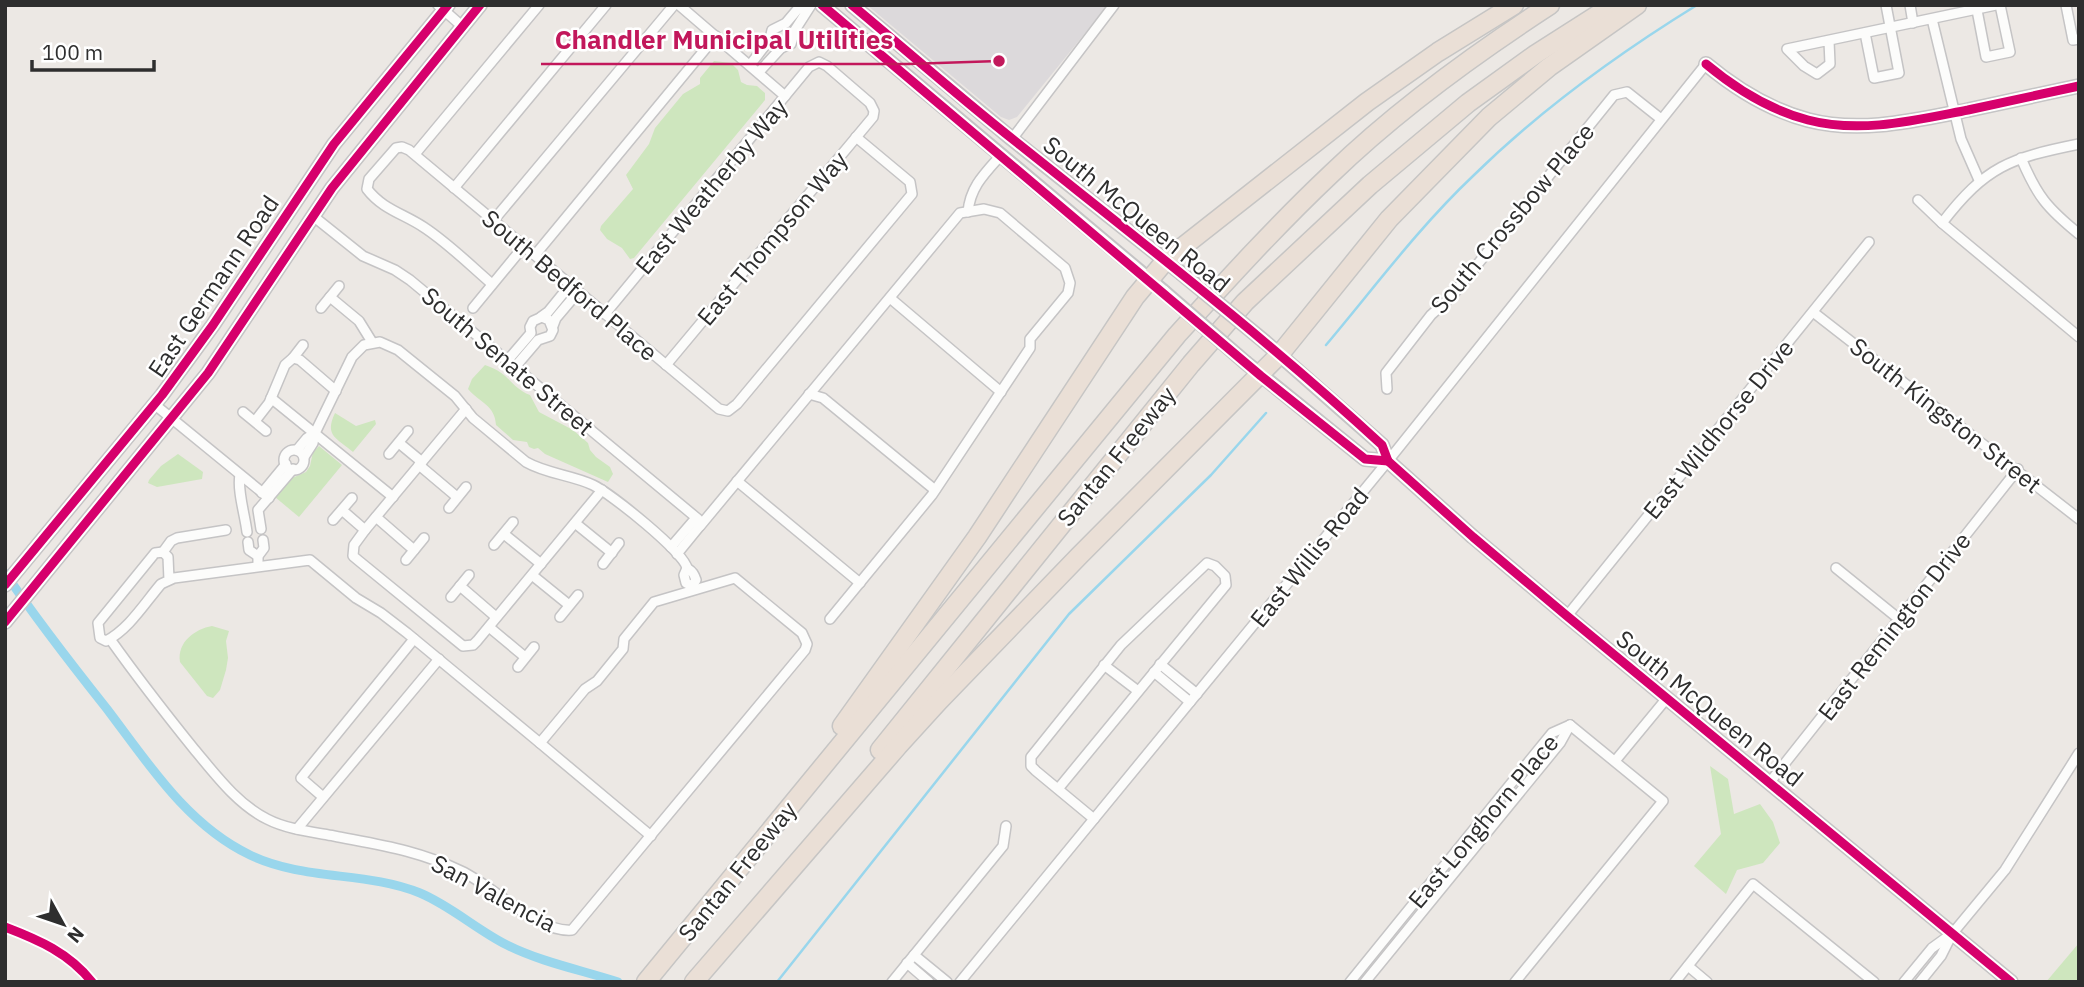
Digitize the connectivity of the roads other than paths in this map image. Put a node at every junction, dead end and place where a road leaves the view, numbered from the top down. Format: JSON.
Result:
{"nodes":[{"id":1,"x":480,"y":5,"type":"edge"},
{"id":2,"x":539,"y":5,"type":"edge"},
{"id":3,"x":606,"y":5,"type":"edge"},
{"id":4,"x":674,"y":5,"type":"edge"},
{"id":5,"x":679,"y":5,"type":"edge"},
{"id":6,"x":804,"y":5,"type":"edge"},
{"id":7,"x":811,"y":5,"type":"edge"},
{"id":8,"x":822,"y":5,"type":"edge"},
{"id":9,"x":852,"y":5,"type":"edge"},
{"id":10,"x":1114,"y":5,"type":"edge"},
{"id":11,"x":1514,"y":5,"type":"edge"},
{"id":12,"x":1549,"y":5,"type":"edge"},
{"id":13,"x":1613,"y":5,"type":"edge"},
{"id":14,"x":1637,"y":5,"type":"edge"},
{"id":15,"x":1886,"y":5,"type":"edge"},
{"id":16,"x":1910,"y":5,"type":"edge"},
{"id":17,"x":1998,"y":5,"type":"edge"},
{"id":18,"x":2066,"y":5,"type":"edge"},
{"id":19,"x":443,"y":7,"type":"edge"},
{"id":20,"x":1976,"y":7,"type":"edge"},
{"id":21,"x":1933,"y":19,"type":"junction"},
{"id":22,"x":1913,"y":23,"type":"junction"},
{"id":23,"x":463,"y":27,"type":"junction"},
{"id":24,"x":1890,"y":28,"type":"junction"},
{"id":25,"x":1865,"y":33,"type":"junction"},
{"id":26,"x":716,"y":36,"type":"junction"},
{"id":27,"x":2079,"y":38,"type":"edge"},
{"id":28,"x":770,"y":39,"type":"junction"},
{"id":29,"x":1829,"y":41,"type":"junction"},
{"id":30,"x":781,"y":48,"type":"junction"},
{"id":31,"x":1706,"y":64,"type":"joint"},
{"id":32,"x":750,"y":65,"type":"junction"},
{"id":33,"x":759,"y":72,"type":"junction"},
{"id":34,"x":2079,"y":86,"type":"edge"},
{"id":35,"x":785,"y":96,"type":"junction"},
{"id":36,"x":873,"y":108,"type":"joint"},
{"id":37,"x":1955,"y":112,"type":"junction"},
{"id":38,"x":1661,"y":119,"type":"junction"},
{"id":39,"x":856,"y":137,"type":"junction"},
{"id":40,"x":1012,"y":139,"type":"junction"},
{"id":41,"x":2079,"y":144,"type":"edge"},
{"id":42,"x":415,"y":155,"type":"junction"},
{"id":43,"x":1001,"y":155,"type":"junction"},
{"id":44,"x":2021,"y":158,"type":"junction"},
{"id":45,"x":1979,"y":180,"type":"junction"},
{"id":46,"x":454,"y":188,"type":"junction"},
{"id":47,"x":295,"y":200,"type":"junction"},
{"id":48,"x":1918,"y":200,"type":"dead end"},
{"id":49,"x":968,"y":212,"type":"junction"},
{"id":50,"x":313,"y":216,"type":"junction"},
{"id":51,"x":494,"y":221,"type":"junction"},
{"id":52,"x":1942,"y":223,"type":"junction"},
{"id":53,"x":2079,"y":234,"type":"edge"},
{"id":54,"x":1869,"y":242,"type":"dead end"},
{"id":55,"x":524,"y":246,"type":"junction"},
{"id":56,"x":534,"y":255,"type":"junction"},
{"id":57,"x":1166,"y":260,"type":"junction"},
{"id":58,"x":1149,"y":280,"type":"junction"},
{"id":59,"x":492,"y":284,"type":"junction"},
{"id":60,"x":339,"y":286,"type":"dead end"},
{"id":61,"x":574,"y":288,"type":"junction"},
{"id":62,"x":330,"y":297,"type":"junction"},
{"id":63,"x":890,"y":298,"type":"junction"},
{"id":64,"x":321,"y":308,"type":"dead end"},
{"id":65,"x":473,"y":308,"type":"dead end"},
{"id":66,"x":1813,"y":312,"type":"junction"},
{"id":67,"x":605,"y":314,"type":"junction"},
{"id":68,"x":541,"y":317,"type":"junction"},
{"id":69,"x":553,"y":326,"type":"junction"},
{"id":70,"x":2079,"y":337,"type":"edge"},
{"id":71,"x":372,"y":342,"type":"junction"},
{"id":72,"x":303,"y":345,"type":"dead end"},
{"id":73,"x":1280,"y":354,"type":"junction"},
{"id":74,"x":293,"y":358,"type":"junction"},
{"id":75,"x":511,"y":364,"type":"junction"},
{"id":76,"x":666,"y":365,"type":"junction"},
{"id":77,"x":1261,"y":376,"type":"junction"},
{"id":78,"x":1388,"y":389,"type":"dead end"},
{"id":79,"x":336,"y":391,"type":"junction"},
{"id":80,"x":1001,"y":391,"type":"junction"},
{"id":81,"x":810,"y":394,"type":"junction"},
{"id":82,"x":271,"y":398,"type":"junction"},
{"id":83,"x":155,"y":404,"type":"junction"},
{"id":84,"x":466,"y":409,"type":"junction"},
{"id":85,"x":243,"y":412,"type":"dead end"},
{"id":86,"x":171,"y":419,"type":"junction"},
{"id":87,"x":254,"y":421,"type":"junction"},
{"id":88,"x":266,"y":431,"type":"dead end"},
{"id":89,"x":408,"y":432,"type":"dead end"},
{"id":90,"x":315,"y":433,"type":"junction"},
{"id":91,"x":398,"y":443,"type":"junction"},
{"id":92,"x":301,"y":453,"type":"junction"},
{"id":93,"x":389,"y":454,"type":"dead end"},
{"id":94,"x":1388,"y":461,"type":"junction"},
{"id":95,"x":420,"y":463,"type":"junction"},
{"id":96,"x":289,"y":467,"type":"junction"},
{"id":97,"x":2018,"y":469,"type":"junction"},
{"id":98,"x":240,"y":475,"type":"junction"},
{"id":99,"x":737,"y":481,"type":"junction"},
{"id":100,"x":466,"y":487,"type":"dead end"},
{"id":101,"x":602,"y":490,"type":"junction"},
{"id":102,"x":935,"y":490,"type":"junction"},
{"id":103,"x":266,"y":496,"type":"junction"},
{"id":104,"x":394,"y":496,"type":"junction"},
{"id":105,"x":457,"y":497,"type":"junction"},
{"id":106,"x":352,"y":498,"type":"dead end"},
{"id":107,"x":449,"y":508,"type":"dead end"},
{"id":108,"x":342,"y":510,"type":"junction"},
{"id":109,"x":259,"y":516,"type":"junction"},
{"id":110,"x":245,"y":517,"type":"junction"},
{"id":111,"x":376,"y":517,"type":"junction"},
{"id":112,"x":2079,"y":519,"type":"edge"},
{"id":113,"x":333,"y":520,"type":"dead end"},
{"id":114,"x":513,"y":522,"type":"dead end"},
{"id":115,"x":698,"y":522,"type":"junction"},
{"id":116,"x":575,"y":523,"type":"junction"},
{"id":117,"x":261,"y":529,"type":"dead end"},
{"id":118,"x":226,"y":530,"type":"dead end"},
{"id":119,"x":365,"y":530,"type":"junction"},
{"id":120,"x":247,"y":532,"type":"dead end"},
{"id":121,"x":504,"y":534,"type":"junction"},
{"id":122,"x":424,"y":538,"type":"dead end"},
{"id":123,"x":263,"y":540,"type":"dead end"},
{"id":124,"x":248,"y":542,"type":"dead end"},
{"id":125,"x":620,"y":543,"type":"dead end"},
{"id":126,"x":494,"y":545,"type":"dead end"},
{"id":127,"x":414,"y":550,"type":"junction"},
{"id":128,"x":674,"y":551,"type":"junction"},
{"id":129,"x":163,"y":552,"type":"junction"},
{"id":130,"x":611,"y":553,"type":"junction"},
{"id":131,"x":406,"y":560,"type":"dead end"},
{"id":132,"x":258,"y":561,"type":"junction"},
{"id":133,"x":541,"y":564,"type":"junction"},
{"id":134,"x":603,"y":564,"type":"dead end"},
{"id":135,"x":1836,"y":568,"type":"dead end"},
{"id":136,"x":469,"y":575,"type":"dead end"},
{"id":137,"x":532,"y":575,"type":"junction"},
{"id":138,"x":169,"y":580,"type":"junction"},
{"id":139,"x":860,"y":583,"type":"junction"},
{"id":140,"x":5,"y":585,"type":"edge"},
{"id":141,"x":460,"y":586,"type":"junction"},
{"id":142,"x":693,"y":588,"type":"junction"},
{"id":143,"x":578,"y":595,"type":"dead end"},
{"id":144,"x":451,"y":597,"type":"dead end"},
{"id":145,"x":569,"y":605,"type":"junction"},
{"id":146,"x":9,"y":614,"type":"edge"},
{"id":147,"x":1567,"y":616,"type":"junction"},
{"id":148,"x":496,"y":617,"type":"junction"},
{"id":149,"x":560,"y":617,"type":"dead end"},
{"id":150,"x":1899,"y":618,"type":"junction"},
{"id":151,"x":830,"y":619,"type":"dead end"},
{"id":152,"x":489,"y":627,"type":"junction"},
{"id":153,"x":110,"y":639,"type":"junction"},
{"id":154,"x":414,"y":639,"type":"junction"},
{"id":155,"x":534,"y":647,"type":"dead end"},
{"id":156,"x":525,"y":657,"type":"junction"},
{"id":157,"x":439,"y":659,"type":"junction"},
{"id":158,"x":1160,"y":664,"type":"junction"},
{"id":159,"x":1104,"y":665,"type":"junction"},
{"id":160,"x":518,"y":667,"type":"dead end"},
{"id":161,"x":1153,"y":672,"type":"junction"},
{"id":162,"x":1138,"y":691,"type":"junction"},
{"id":163,"x":1193,"y":698,"type":"junction"},
{"id":164,"x":1667,"y":698,"type":"junction"},
{"id":165,"x":1570,"y":725,"type":"junction"},
{"id":166,"x":540,"y":744,"type":"junction"},
{"id":167,"x":2079,"y":753,"type":"edge"},
{"id":168,"x":1530,"y":761,"type":"junction"},
{"id":169,"x":1615,"y":761,"type":"junction"},
{"id":170,"x":1540,"y":768,"type":"junction"},
{"id":171,"x":1770,"y":782,"type":"junction"},
{"id":172,"x":1058,"y":789,"type":"junction"},
{"id":173,"x":324,"y":797,"type":"junction"},
{"id":174,"x":1483,"y":818,"type":"junction"},
{"id":175,"x":1094,"y":819,"type":"junction"},
{"id":176,"x":1006,"y":825,"type":"dead end"},
{"id":177,"x":1493,"y":826,"type":"junction"},
{"id":178,"x":298,"y":829,"type":"junction"},
{"id":179,"x":651,"y":836,"type":"junction"},
{"id":180,"x":736,"y":874,"type":"junction"},
{"id":181,"x":1434,"y":879,"type":"junction"},
{"id":182,"x":1444,"y":886,"type":"junction"},
{"id":183,"x":5,"y":927,"type":"edge"},
{"id":184,"x":1952,"y":934,"type":"junction"},
{"id":185,"x":1387,"y":936,"type":"junction"},
{"id":186,"x":1396,"y":944,"type":"junction"},
{"id":187,"x":914,"y":955,"type":"junction"},
{"id":188,"x":907,"y":963,"type":"junction"},
{"id":189,"x":1688,"y":966,"type":"junction"},
{"id":190,"x":931,"y":969,"type":"junction"},
{"id":191,"x":927,"y":980,"type":"edge"},
{"id":192,"x":92,"y":982,"type":"edge"},
{"id":193,"x":646,"y":982,"type":"edge"},
{"id":194,"x":693,"y":982,"type":"edge"},
{"id":195,"x":891,"y":982,"type":"edge"},
{"id":196,"x":947,"y":982,"type":"edge"},
{"id":197,"x":960,"y":982,"type":"edge"},
{"id":198,"x":1350,"y":982,"type":"edge"},
{"id":199,"x":1366,"y":982,"type":"edge"},
{"id":200,"x":1515,"y":982,"type":"edge"},
{"id":201,"x":1675,"y":982,"type":"edge"},
{"id":202,"x":1707,"y":982,"type":"edge"},
{"id":203,"x":1874,"y":982,"type":"edge"},
{"id":204,"x":1904,"y":982,"type":"edge"},
{"id":205,"x":1920,"y":982,"type":"edge"},
{"id":206,"x":2011,"y":982,"type":"edge"}],
"edges":[{"from":1,"to":23,"type":"main road","name":"East Germann Road"},
{"from":2,"to":42,"type":"street"},
{"from":3,"to":46,"type":"street"},
{"from":4,"to":51,"type":"street"},
{"from":5,"to":26,"type":"street"},
{"from":6,"to":28,"type":"street"},
{"from":7,"to":30,"type":"street"},
{"from":8,"to":43,"type":"main road","name":"South McQueen Road"},
{"from":9,"to":40,"type":"main road","name":"South McQueen Road"},
{"from":10,"to":40,"type":"street"},
{"from":11,"to":57,"type":"highway"},
{"from":12,"to":180,"type":"highway","name":"Santan Freeway"},
{"from":13,"to":194,"type":"highway","name":"Santan Freeway"},
{"from":14,"to":73,"type":"highway"},
{"from":15,"to":24,"type":"street"},
{"from":16,"to":22,"type":"street"},
{"from":17,"to":20,"type":"street"},
{"from":17,"to":20,"type":"street"},
{"from":18,"to":27,"type":"street"},
{"from":19,"to":23,"type":"street"},
{"from":19,"to":47,"type":"main road","name":"East Germann Road"},
{"from":20,"to":21,"type":"street"},
{"from":21,"to":22,"type":"street"},
{"from":21,"to":37,"type":"street"},
{"from":22,"to":24,"type":"street"},
{"from":23,"to":50,"type":"main road","name":"East Germann Road"},
{"from":24,"to":25,"type":"street"},
{"from":24,"to":25,"type":"street"},
{"from":25,"to":29,"type":"street"},
{"from":26,"to":32,"type":"street"},
{"from":26,"to":56,"type":"street"},
{"from":28,"to":30,"type":"street"},
{"from":28,"to":32,"type":"street"},
{"from":29,"to":29,"type":"street"},
{"from":30,"to":33,"type":"street"},
{"from":31,"to":37,"type":"main road"},
{"from":31,"to":38,"type":"street","name":"East Willis Road"},
{"from":32,"to":33,"type":"street"},
{"from":33,"to":35,"type":"street"},
{"from":34,"to":37,"type":"main road"},
{"from":35,"to":36,"type":"street","name":"East Weatherby Way"},
{"from":35,"to":67,"type":"street","name":"East Weatherby Way"},
{"from":36,"to":39,"type":"street","name":"East Thompson Way"},
{"from":37,"to":45,"type":"street"},
{"from":38,"to":78,"type":"street","name":"South Crossbow Place"},
{"from":38,"to":94,"type":"street","name":"East Willis Road"},
{"from":39,"to":76,"type":"street","name":"East Thompson Way"},
{"from":39,"to":76,"type":"street","name":"South Bedford Place"},
{"from":40,"to":43,"type":"main road"},
{"from":40,"to":57,"type":"main road","name":"South McQueen Road"},
{"from":41,"to":44,"type":"street"},
{"from":42,"to":46,"type":"street","name":"South Bedford Place"},
{"from":42,"to":59,"type":"street"},
{"from":43,"to":49,"type":"street"},
{"from":43,"to":58,"type":"main road","name":"South McQueen Road"},
{"from":44,"to":45,"type":"street"},
{"from":44,"to":53,"type":"street"},
{"from":45,"to":52,"type":"street"},
{"from":46,"to":51,"type":"street","name":"South Bedford Place"},
{"from":47,"to":50,"type":"main road"},
{"from":47,"to":83,"type":"main road","name":"East Germann Road"},
{"from":48,"to":52,"type":"street"},
{"from":49,"to":63,"type":"street"},
{"from":49,"to":80,"type":"street"},
{"from":50,"to":75,"type":"street","name":"South Senate Street"},
{"from":50,"to":86,"type":"main road","name":"East Germann Road"},
{"from":51,"to":55,"type":"street","name":"South Bedford Place"},
{"from":52,"to":70,"type":"street"},
{"from":54,"to":66,"type":"street","name":"East Wildhorse Drive"},
{"from":55,"to":56,"type":"street","name":"South Bedford Place"},
{"from":55,"to":59,"type":"street"},
{"from":56,"to":61,"type":"street","name":"South Bedford Place"},
{"from":57,"to":58,"type":"highway"},
{"from":57,"to":73,"type":"main road","name":"South McQueen Road","bridge":true},
{"from":58,"to":77,"type":"main road","name":"South McQueen Road","bridge":true},
{"from":58,"to":180,"type":"highway"},
{"from":59,"to":65,"type":"street"},
{"from":60,"to":62,"type":"street"},
{"from":61,"to":67,"type":"street","name":"South Bedford Place"},
{"from":61,"to":68,"type":"street"},
{"from":61,"to":69,"type":"street"},
{"from":62,"to":64,"type":"street"},
{"from":62,"to":71,"type":"street"},
{"from":63,"to":80,"type":"street"},
{"from":63,"to":81,"type":"street"},
{"from":66,"to":97,"type":"street","name":"South Kingston Street"},
{"from":66,"to":147,"type":"street","name":"East Wildhorse Drive"},
{"from":67,"to":76,"type":"street","name":"South Bedford Place"},
{"from":68,"to":69,"type":"street"},
{"from":68,"to":75,"type":"street"},
{"from":69,"to":75,"type":"street"},
{"from":71,"to":79,"type":"street"},
{"from":71,"to":84,"type":"street"},
{"from":72,"to":74,"type":"street"},
{"from":73,"to":77,"type":"highway"},
{"from":73,"to":94,"type":"main road","name":"South McQueen Road"},
{"from":74,"to":79,"type":"street"},
{"from":74,"to":82,"type":"street"},
{"from":75,"to":115,"type":"street","name":"South Senate Street"},
{"from":77,"to":94,"type":"main road","name":"South McQueen Road"},
{"from":77,"to":194,"type":"highway"},
{"from":79,"to":90,"type":"street"},
{"from":80,"to":102,"type":"street"},
{"from":81,"to":99,"type":"street"},
{"from":81,"to":102,"type":"street"},
{"from":82,"to":87,"type":"street"},
{"from":82,"to":90,"type":"street"},
{"from":83,"to":86,"type":"street"},
{"from":83,"to":140,"type":"main road","name":"East Germann Road"},
{"from":84,"to":95,"type":"street"},
{"from":84,"to":101,"type":"street"},
{"from":85,"to":87,"type":"street"},
{"from":86,"to":98,"type":"street"},
{"from":86,"to":146,"type":"main road","name":"East Germann Road"},
{"from":87,"to":88,"type":"street"},
{"from":89,"to":91,"type":"street"},
{"from":90,"to":92,"type":"street"},
{"from":90,"to":104,"type":"street"},
{"from":91,"to":93,"type":"street"},
{"from":91,"to":95,"type":"street"},
{"from":92,"to":96,"type":"street"},
{"from":92,"to":96,"type":"street"},
{"from":94,"to":147,"type":"main road","name":"South McQueen Road"},
{"from":94,"to":163,"type":"street","name":"East Willis Road"},
{"from":95,"to":104,"type":"street"},
{"from":95,"to":105,"type":"street"},
{"from":96,"to":103,"type":"street"},
{"from":97,"to":112,"type":"street","name":"South Kingston Street"},
{"from":97,"to":150,"type":"street","name":"East Remington Drive"},
{"from":98,"to":103,"type":"street"},
{"from":98,"to":110,"type":"street"},
{"from":99,"to":115,"type":"street"},
{"from":99,"to":139,"type":"street"},
{"from":100,"to":105,"type":"street"},
{"from":101,"to":116,"type":"street"},
{"from":101,"to":128,"type":"street"},
{"from":102,"to":139,"type":"street"},
{"from":103,"to":109,"type":"street"},
{"from":104,"to":111,"type":"street"},
{"from":105,"to":107,"type":"street"},
{"from":106,"to":108,"type":"street"},
{"from":108,"to":113,"type":"street"},
{"from":108,"to":119,"type":"street"},
{"from":109,"to":110,"type":"street"},
{"from":109,"to":117,"type":"street"},
{"from":110,"to":120,"type":"street"},
{"from":111,"to":119,"type":"street"},
{"from":111,"to":127,"type":"street"},
{"from":114,"to":121,"type":"street"},
{"from":115,"to":128,"type":"street"},
{"from":116,"to":130,"type":"street"},
{"from":116,"to":133,"type":"street"},
{"from":118,"to":129,"type":"street"},
{"from":119,"to":152,"type":"street"},
{"from":121,"to":126,"type":"street"},
{"from":121,"to":133,"type":"street"},
{"from":122,"to":127,"type":"street"},
{"from":123,"to":132,"type":"street"},
{"from":124,"to":132,"type":"street"},
{"from":125,"to":130,"type":"street"},
{"from":127,"to":131,"type":"street"},
{"from":128,"to":142,"type":"street"},
{"from":129,"to":138,"type":"street"},
{"from":129,"to":153,"type":"street","name":"San Valencia"},
{"from":130,"to":134,"type":"street"},
{"from":132,"to":138,"type":"street"},
{"from":132,"to":154,"type":"street"},
{"from":133,"to":137,"type":"street"},
{"from":135,"to":150,"type":"street"},
{"from":136,"to":141,"type":"street"},
{"from":137,"to":145,"type":"street"},
{"from":137,"to":148,"type":"street"},
{"from":138,"to":153,"type":"street"},
{"from":139,"to":151,"type":"street"},
{"from":141,"to":144,"type":"street"},
{"from":141,"to":148,"type":"street"},
{"from":142,"to":166,"type":"street","name":"San Valencia"},
{"from":142,"to":179,"type":"street","name":"San Valencia"},
{"from":143,"to":145,"type":"street"},
{"from":145,"to":149,"type":"street"},
{"from":147,"to":164,"type":"main road","name":"South McQueen Road"},
{"from":148,"to":152,"type":"street"},
{"from":150,"to":171,"type":"street","name":"East Remington Drive"},
{"from":152,"to":156,"type":"street"},
{"from":153,"to":178,"type":"street","name":"San Valencia"},
{"from":154,"to":157,"type":"street"},
{"from":154,"to":173,"type":"street"},
{"from":155,"to":156,"type":"street"},
{"from":156,"to":160,"type":"street"},
{"from":157,"to":166,"type":"street"},
{"from":157,"to":173,"type":"street"},
{"from":158,"to":159,"type":"street"},
{"from":158,"to":161,"type":"street"},
{"from":158,"to":163,"type":"street"},
{"from":159,"to":162,"type":"street"},
{"from":159,"to":172,"type":"street"},
{"from":161,"to":162,"type":"street"},
{"from":161,"to":163,"type":"street"},
{"from":162,"to":172,"type":"street"},
{"from":163,"to":175,"type":"street","name":"East Willis Road"},
{"from":164,"to":169,"type":"street"},
{"from":164,"to":171,"type":"main road","name":"South McQueen Road"},
{"from":165,"to":168,"type":"street","name":"East Longhorn Place"},
{"from":165,"to":169,"type":"street"},
{"from":165,"to":170,"type":"street","name":"East Longhorn Place"},
{"from":166,"to":179,"type":"street"},
{"from":167,"to":184,"type":"street"},
{"from":168,"to":170,"type":"street"},
{"from":168,"to":174,"type":"street","name":"East Longhorn Place"},
{"from":169,"to":200,"type":"street"},
{"from":170,"to":177,"type":"street","name":"East Longhorn Place"},
{"from":171,"to":184,"type":"main road","name":"South McQueen Road"},
{"from":172,"to":175,"type":"street"},
{"from":173,"to":178,"type":"street"},
{"from":174,"to":177,"type":"street"},
{"from":174,"to":181,"type":"street","name":"East Longhorn Place"},
{"from":175,"to":197,"type":"street","name":"East Willis Road"},
{"from":176,"to":187,"type":"street"},
{"from":177,"to":182,"type":"street","name":"East Longhorn Place"},
{"from":178,"to":179,"type":"street","name":"San Valencia"},
{"from":180,"to":193,"type":"highway","name":"Santan Freeway"},
{"from":181,"to":182,"type":"street"},
{"from":181,"to":185,"type":"street","name":"East Longhorn Place"},
{"from":182,"to":186,"type":"street","name":"East Longhorn Place"},
{"from":183,"to":192,"type":"street"},
{"from":184,"to":204,"type":"street"},
{"from":184,"to":205,"type":"street"},
{"from":184,"to":206,"type":"main road","name":"South McQueen Road"},
{"from":185,"to":186,"type":"street"},
{"from":185,"to":198,"type":"street","name":"East Longhorn Place"},
{"from":186,"to":199,"type":"street","name":"East Longhorn Place"},
{"from":187,"to":188,"type":"street"},
{"from":187,"to":190,"type":"street"},
{"from":188,"to":191,"type":"street"},
{"from":188,"to":195,"type":"street"},
{"from":189,"to":201,"type":"street"},
{"from":189,"to":202,"type":"street"},
{"from":189,"to":203,"type":"street"},
{"from":190,"to":191,"type":"street"},
{"from":190,"to":196,"type":"street"}]}
